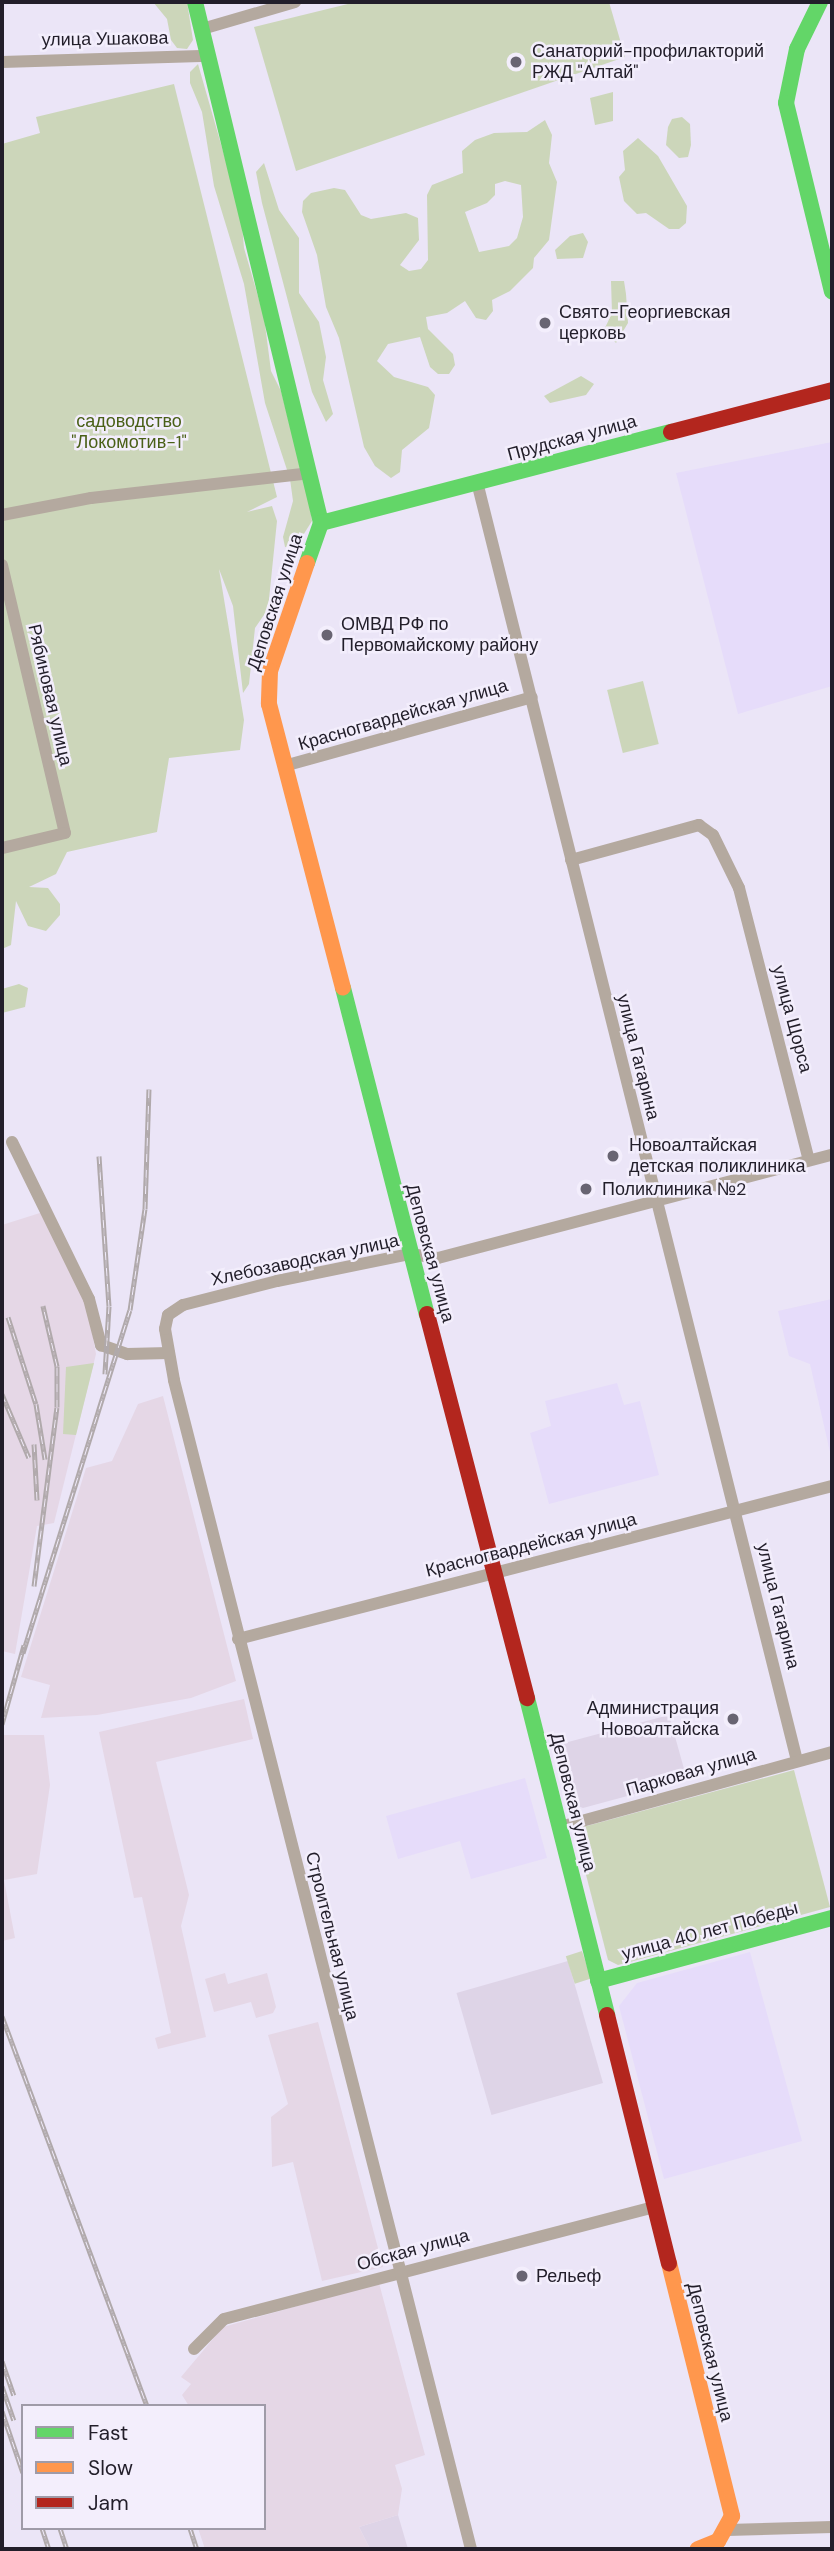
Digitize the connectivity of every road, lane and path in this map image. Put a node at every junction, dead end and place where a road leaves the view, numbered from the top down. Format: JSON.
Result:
{"nodes":[{"id":1,"x":195,"y":2,"type":"edge"},
{"id":2,"x":295,"y":2,"type":"edge"},
{"id":3,"x":820,"y":2,"type":"edge"},
{"id":4,"x":202,"y":29,"type":"junction"},
{"id":5,"x":209,"y":56,"type":"junction"},
{"id":6,"x":2,"y":62,"type":"edge"},
{"id":7,"x":832,"y":291,"type":"edge"},
{"id":8,"x":832,"y":390,"type":"edge"},
{"id":9,"x":309,"y":473,"type":"junction"},
{"id":10,"x":477,"y":482,"type":"junction"},
{"id":11,"x":2,"y":514,"type":"edge"},
{"id":12,"x":321,"y":523,"type":"junction"},
{"id":13,"x":2,"y":565,"type":"edge"},
{"id":14,"x":532,"y":697,"type":"junction"},
{"id":15,"x":284,"y":766,"type":"junction"},
{"id":16,"x":2,"y":848,"type":"edge"},
{"id":17,"x":571,"y":860,"type":"junction"},
{"id":18,"x":12,"y":1142,"type":"dead end"},
{"id":19,"x":832,"y":1155,"type":"edge"},
{"id":20,"x":809,"y":1160,"type":"junction"},
{"id":21,"x":656,"y":1199,"type":"junction"},
{"id":22,"x":410,"y":1254,"type":"junction"},
{"id":23,"x":165,"y":1329,"type":"joint"},
{"id":24,"x":169,"y":1353,"type":"junction"},
{"id":25,"x":832,"y":1486,"type":"edge"},
{"id":26,"x":735,"y":1511,"type":"junction"},
{"id":27,"x":492,"y":1572,"type":"junction"},
{"id":28,"x":238,"y":1639,"type":"junction"},
{"id":29,"x":832,"y":1752,"type":"edge"},
{"id":30,"x":797,"y":1761,"type":"junction"},
{"id":31,"x":560,"y":1827,"type":"junction"},
{"id":32,"x":832,"y":1918,"type":"edge"},
{"id":33,"x":598,"y":1981,"type":"junction"},
{"id":34,"x":653,"y":2207,"type":"junction"},
{"id":35,"x":399,"y":2271,"type":"junction"},
{"id":36,"x":194,"y":2349,"type":"dead end"},
{"id":37,"x":729,"y":2523,"type":"junction"},
{"id":38,"x":832,"y":2527,"type":"edge"},
{"id":39,"x":471,"y":2549,"type":"edge"},
{"id":40,"x":698,"y":2549,"type":"edge"}],
"edges":[{"from":1,"to":4,"type":"street","name":"Деповская улица"},
{"from":2,"to":4,"type":"street"},
{"from":3,"to":7,"type":"street"},
{"from":4,"to":5,"type":"street","name":"Деповская улица"},
{"from":5,"to":6,"type":"street","name":"улица Ушакова"},
{"from":5,"to":9,"type":"street","name":"Деповская улица"},
{"from":8,"to":10,"type":"street","name":"Прудская улица"},
{"from":9,"to":11,"type":"street"},
{"from":9,"to":12,"type":"street","name":"Деповская улица"},
{"from":10,"to":12,"type":"street","name":"Прудская улица"},
{"from":10,"to":14,"type":"street","name":"улица Гагарина"},
{"from":12,"to":15,"type":"street","name":"Деповская улица"},
{"from":13,"to":16,"type":"street","name":"Рябиновая улица"},
{"from":14,"to":15,"type":"street","name":"Красногвардейская улица"},
{"from":14,"to":17,"type":"street","name":"улица Гагарина"},
{"from":15,"to":22,"type":"street","name":"Деповская улица"},
{"from":17,"to":20,"type":"street","name":"улица Щорса"},
{"from":17,"to":21,"type":"street","name":"улица Гагарина"},
{"from":18,"to":24,"type":"street"},
{"from":19,"to":20,"type":"street","name":"Хлебозаводская улица"},
{"from":20,"to":21,"type":"street","name":"Хлебозаводская улица"},
{"from":21,"to":22,"type":"street","name":"Хлебозаводская улица"},
{"from":21,"to":26,"type":"street","name":"улица Гагарина"},
{"from":22,"to":23,"type":"street","name":"Хлебозаводская улица"},
{"from":22,"to":27,"type":"street","name":"Деповская улица"},
{"from":23,"to":24,"type":"street","name":"Строительная улица"},
{"from":24,"to":28,"type":"street","name":"Строительная улица"},
{"from":25,"to":26,"type":"street","name":"Красногвардейская улица"},
{"from":26,"to":27,"type":"street","name":"Красногвардейская улица"},
{"from":26,"to":30,"type":"street","name":"улица Гагарина"},
{"from":27,"to":28,"type":"street","name":"Красногвардейская улица"},
{"from":27,"to":31,"type":"street","name":"Деповская улица"},
{"from":28,"to":35,"type":"street","name":"Строительная улица"},
{"from":29,"to":30,"type":"street","name":"Парковая улица"},
{"from":30,"to":31,"type":"street","name":"Парковая улица"},
{"from":31,"to":33,"type":"street","name":"Деповская улица"},
{"from":32,"to":33,"type":"street","name":"улица 40 лет Победы"},
{"from":33,"to":34,"type":"street","name":"Деповская улица"},
{"from":34,"to":35,"type":"street","name":"Обская улица"},
{"from":34,"to":37,"type":"street","name":"Деповская улица"},
{"from":35,"to":36,"type":"street","name":"Обская улица"},
{"from":35,"to":39,"type":"street","name":"Строительная улица"},
{"from":37,"to":38,"type":"street"},
{"from":37,"to":40,"type":"street"}]}
